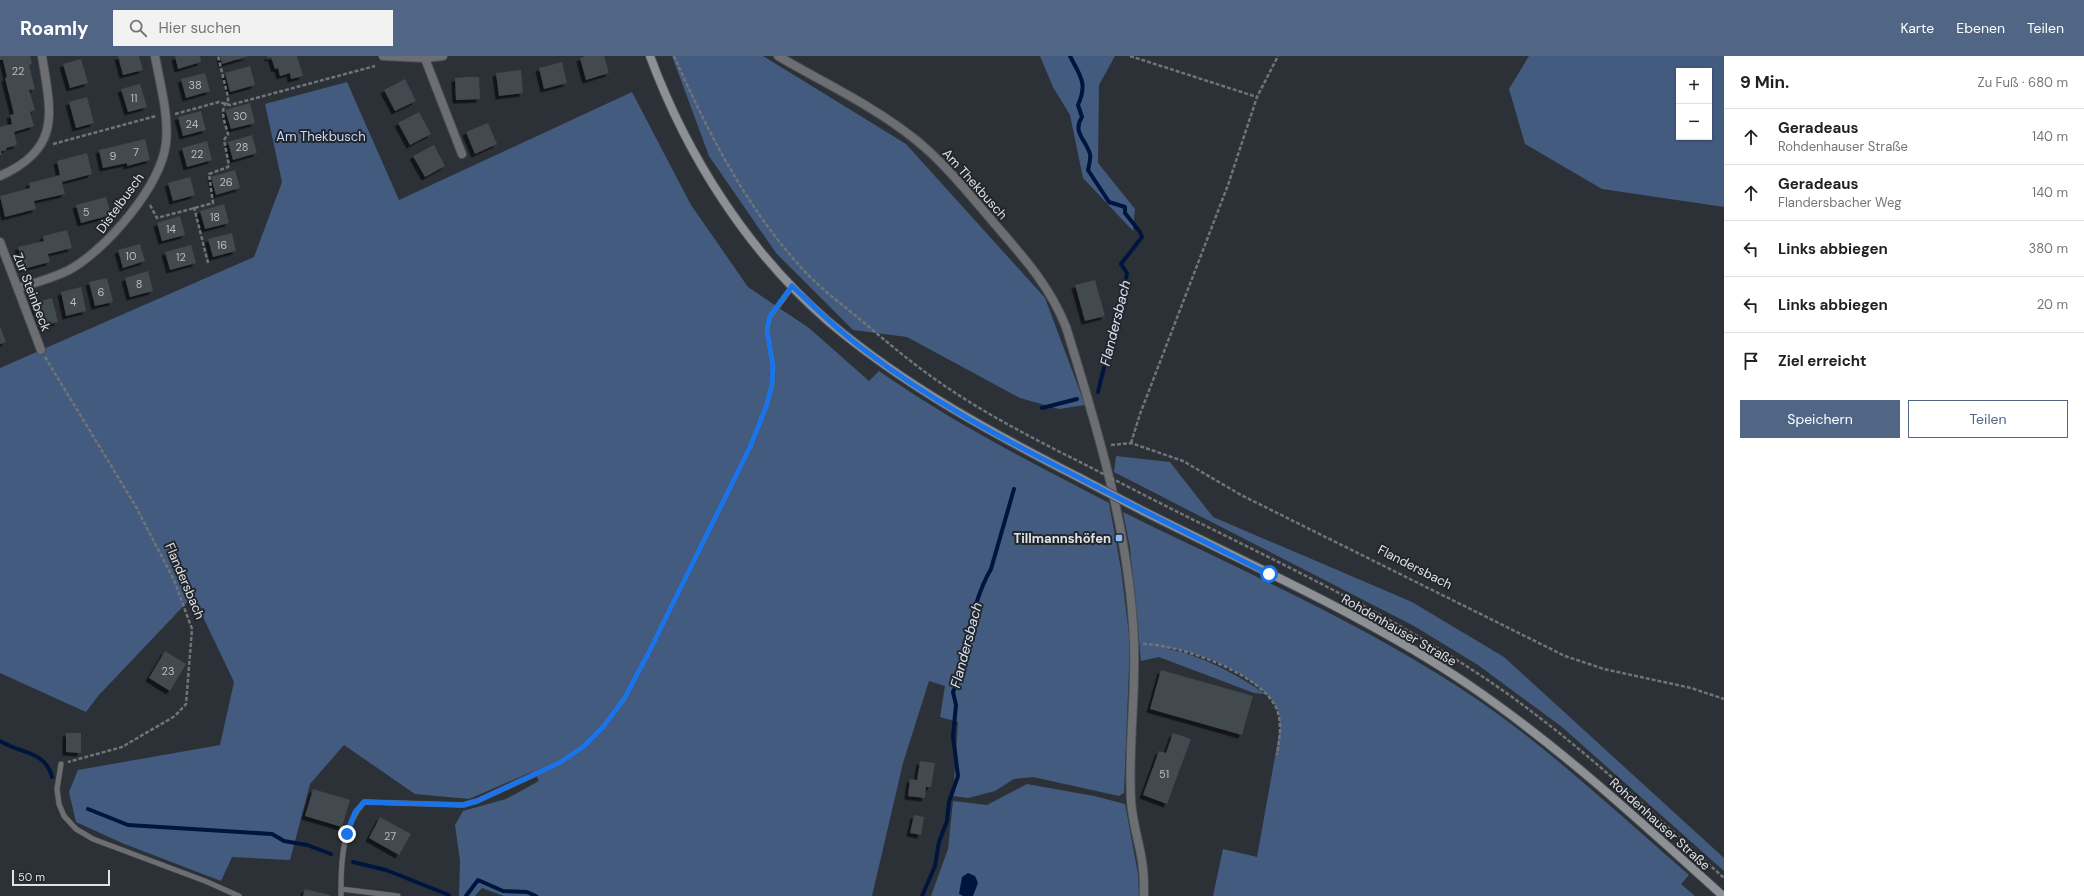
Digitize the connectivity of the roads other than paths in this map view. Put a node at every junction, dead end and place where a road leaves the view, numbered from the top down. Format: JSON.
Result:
{"nodes":[{"id":1,"x":42,"y":56,"type":"edge"},
{"id":2,"x":156,"y":56,"type":"edge"},
{"id":3,"x":383,"y":56,"type":"edge"},
{"id":4,"x":443,"y":56,"type":"edge"},
{"id":5,"x":650,"y":56,"type":"edge"},
{"id":6,"x":778,"y":56,"type":"edge"},
{"id":7,"x":424,"y":57,"type":"edge"},
{"id":8,"x":462,"y":154,"type":"dead end"},
{"id":9,"x":0,"y":176,"type":"edge"},
{"id":10,"x":0,"y":242,"type":"edge"},
{"id":11,"x":792,"y":286,"type":"junction"},
{"id":12,"x":18,"y":288,"type":"junction"},
{"id":13,"x":40,"y":350,"type":"road end"},
{"id":14,"x":61,"y":764,"type":"road end"},
{"id":15,"x":341,"y":889,"type":"junction"},
{"id":16,"x":239,"y":896,"type":"edge"},
{"id":17,"x":341,"y":896,"type":"edge"},
{"id":18,"x":398,"y":896,"type":"edge"},
{"id":19,"x":1144,"y":896,"type":"edge"},
{"id":20,"x":1723,"y":896,"type":"edge"}],
"edges":[{"from":1,"to":9,"type":"street"},
{"from":2,"to":12,"type":"street","name":"Distelbusch"},
{"from":3,"to":7,"type":"street"},
{"from":4,"to":7,"type":"street"},
{"from":5,"to":11,"type":"main road","name":"Rohdenhauser Straße"},
{"from":6,"to":19,"type":"street","name":"Am Thekbusch"},
{"from":7,"to":8,"type":"street"},
{"from":10,"to":12,"type":"street","name":"Zur Steinbeck"},
{"from":11,"to":15,"type":"lane"},
{"from":11,"to":20,"type":"main road","name":"Rohdenhauser Straße","bridge":true},
{"from":12,"to":13,"type":"street","name":"Zur Steinbeck"},
{"from":14,"to":16,"type":"lane"},
{"from":15,"to":17,"type":"lane"},
{"from":15,"to":18,"type":"lane"}]}
